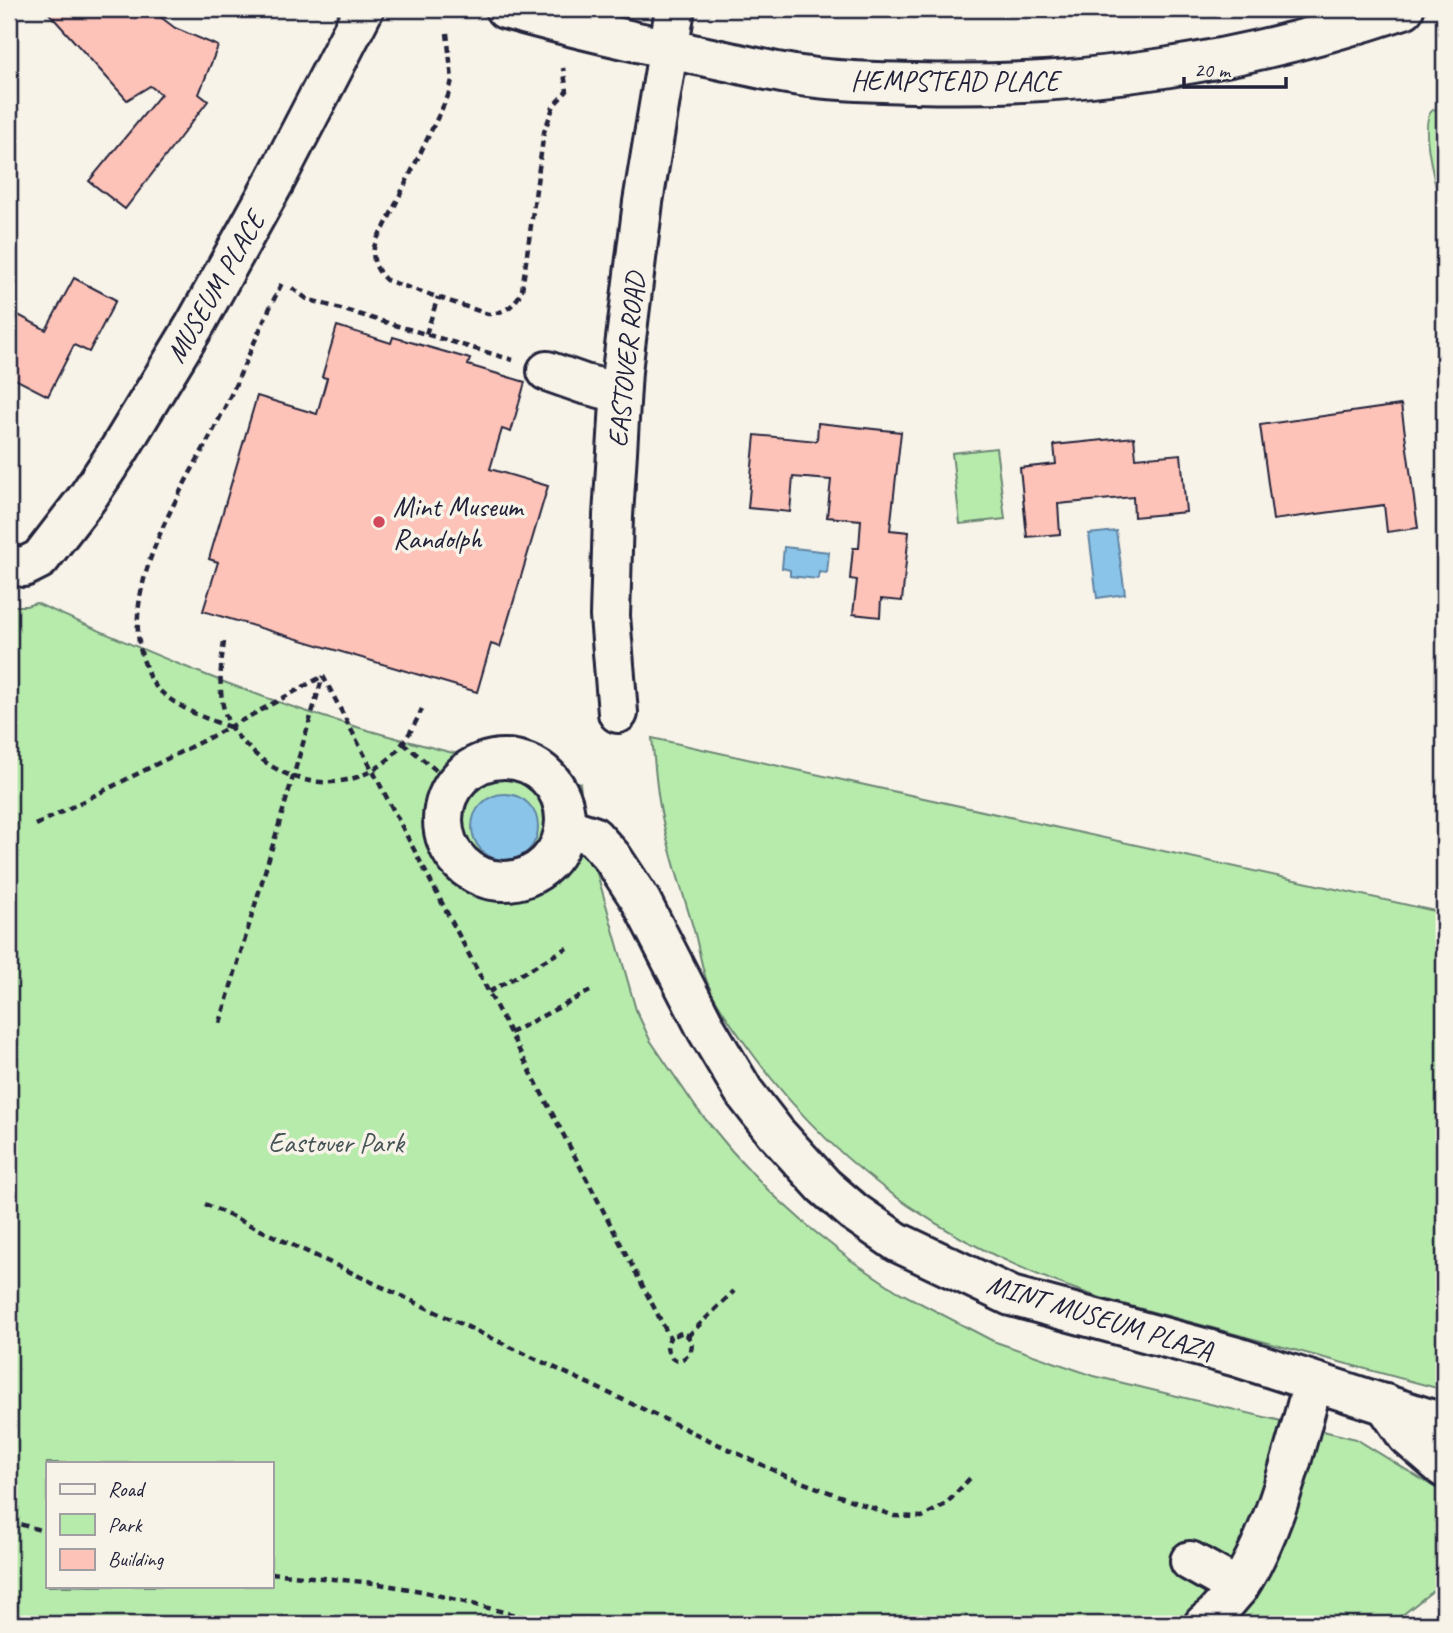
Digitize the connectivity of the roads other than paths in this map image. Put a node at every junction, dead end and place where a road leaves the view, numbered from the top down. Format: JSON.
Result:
{"nodes":[{"id":1,"x":363,"y":9,"type":"edge"},
{"id":2,"x":505,"y":9,"type":"edge"},
{"id":3,"x":675,"y":9,"type":"edge"},
{"id":4,"x":1404,"y":9,"type":"edge"},
{"id":5,"x":668,"y":49,"type":"junction"},
{"id":6,"x":547,"y":371,"type":"road end"},
{"id":7,"x":620,"y":393,"type":"junction"},
{"id":8,"x":9,"y":565,"type":"edge"},
{"id":9,"x":618,"y":713,"type":"dead end"},
{"id":10,"x":565,"y":827,"type":"junction"},
{"id":11,"x":1313,"y":1382,"type":"junction"},
{"id":12,"x":1385,"y":1404,"type":"junction"},
{"id":13,"x":1444,"y":1430,"type":"edge"},
{"id":14,"x":1444,"y":1468,"type":"edge"},
{"id":15,"x":1190,"y":1561,"type":"dead end"},
{"id":16,"x":1238,"y":1588,"type":"junction"},
{"id":17,"x":1204,"y":1624,"type":"edge"}],
"edges":[{"from":1,"to":8,"type":"street","name":"MUSEUM PLACE"},
{"from":2,"to":5,"type":"street","name":"HEMPSTEAD PLACE"},
{"from":3,"to":5,"type":"street","name":"EASTOVER ROAD"},
{"from":4,"to":5,"type":"street","name":"HEMPSTEAD PLACE"},
{"from":5,"to":7,"type":"street","name":"EASTOVER ROAD"},
{"from":6,"to":7,"type":"street"},
{"from":7,"to":9,"type":"street","name":"EASTOVER ROAD"},
{"from":10,"to":10,"type":"street"},
{"from":10,"to":11,"type":"street","name":"MINT MUSEUM PLAZA"},
{"from":11,"to":12,"type":"street","name":"MINT MUSEUM PLAZA"},
{"from":11,"to":16,"type":"street"},
{"from":12,"to":13,"type":"street","name":"MINT MUSEUM PLAZA"},
{"from":12,"to":14,"type":"street"},
{"from":15,"to":16,"type":"street"},
{"from":16,"to":17,"type":"street"}]}
